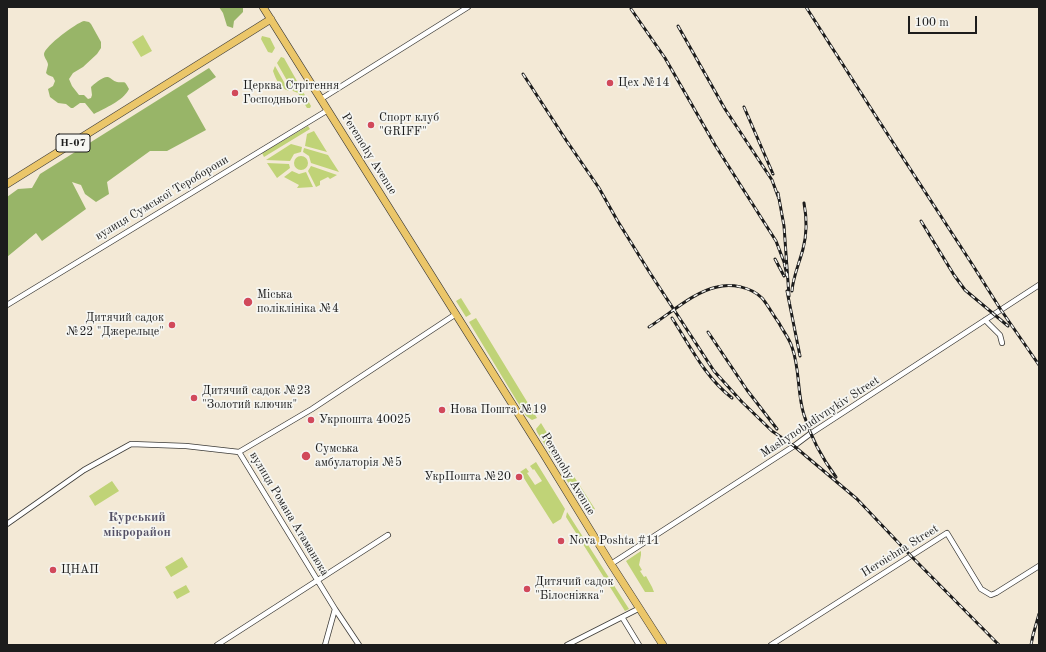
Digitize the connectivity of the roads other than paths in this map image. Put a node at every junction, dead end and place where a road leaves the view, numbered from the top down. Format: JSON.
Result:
{"nodes":[{"id":1,"x":263,"y":7,"type":"edge"},
{"id":2,"x":468,"y":7,"type":"edge"},
{"id":3,"x":271,"y":19,"type":"junction"},
{"id":4,"x":321,"y":99,"type":"junction"},
{"id":5,"x":328,"y":110,"type":"junction"},
{"id":6,"x":7,"y":184,"type":"edge"},
{"id":7,"x":1039,"y":285,"type":"edge"},
{"id":8,"x":7,"y":305,"type":"edge"},
{"id":9,"x":456,"y":314,"type":"junction"},
{"id":10,"x":985,"y":320,"type":"junction"},
{"id":11,"x":1002,"y":343,"type":"dead end"},
{"id":12,"x":239,"y":452,"type":"junction"},
{"id":13,"x":7,"y":524,"type":"edge"},
{"id":14,"x":388,"y":535,"type":"dead end"},
{"id":15,"x":611,"y":564,"type":"junction"},
{"id":16,"x":1039,"y":566,"type":"edge"},
{"id":17,"x":318,"y":580,"type":"junction"},
{"id":18,"x":640,"y":608,"type":"junction"},
{"id":19,"x":335,"y":609,"type":"junction"},
{"id":20,"x":622,"y":617,"type":"junction"},
{"id":21,"x":217,"y":645,"type":"edge"},
{"id":22,"x":325,"y":645,"type":"edge"},
{"id":23,"x":359,"y":645,"type":"edge"},
{"id":24,"x":567,"y":645,"type":"edge"},
{"id":25,"x":639,"y":645,"type":"edge"},
{"id":26,"x":663,"y":645,"type":"edge"},
{"id":27,"x":771,"y":645,"type":"edge"}],
"edges":[{"from":1,"to":3,"type":"main road","name":"Peremohy Avenue"},
{"from":2,"to":4,"type":"street"},
{"from":3,"to":4,"type":"main road","name":"Peremohy Avenue"},
{"from":3,"to":6,"type":"main road","number":"Н-07"},
{"from":4,"to":5,"type":"main road","name":"Peremohy Avenue"},
{"from":5,"to":8,"type":"street","name":"вулиця Сумської Тероборони"},
{"from":5,"to":9,"type":"main road","name":"Peremohy Avenue"},
{"from":7,"to":10,"type":"street","name":"Mashynobudivnykiv Street"},
{"from":9,"to":12,"type":"street"},
{"from":9,"to":15,"type":"main road","name":"Peremohy Avenue"},
{"from":10,"to":11,"type":"street"},
{"from":10,"to":15,"type":"street","name":"Mashynobudivnykiv Street"},
{"from":12,"to":13,"type":"street","name":"вулиця Романа Атаманюка"},
{"from":12,"to":17,"type":"street","name":"вулиця Романа Атаманюка"},
{"from":14,"to":17,"type":"street"},
{"from":15,"to":18,"type":"main road","name":"Peremohy Avenue"},
{"from":16,"to":27,"type":"street","name":"Heroichna Street"},
{"from":17,"to":19,"type":"street","name":"вулиця Романа Атаманюка"},
{"from":17,"to":21,"type":"street"},
{"from":18,"to":20,"type":"street"},
{"from":18,"to":26,"type":"main road","name":"Peremohy Avenue"},
{"from":19,"to":22,"type":"street"},
{"from":19,"to":23,"type":"street","name":"вулиця Романа Атаманюка"},
{"from":20,"to":24,"type":"street"},
{"from":20,"to":25,"type":"street"}]}
